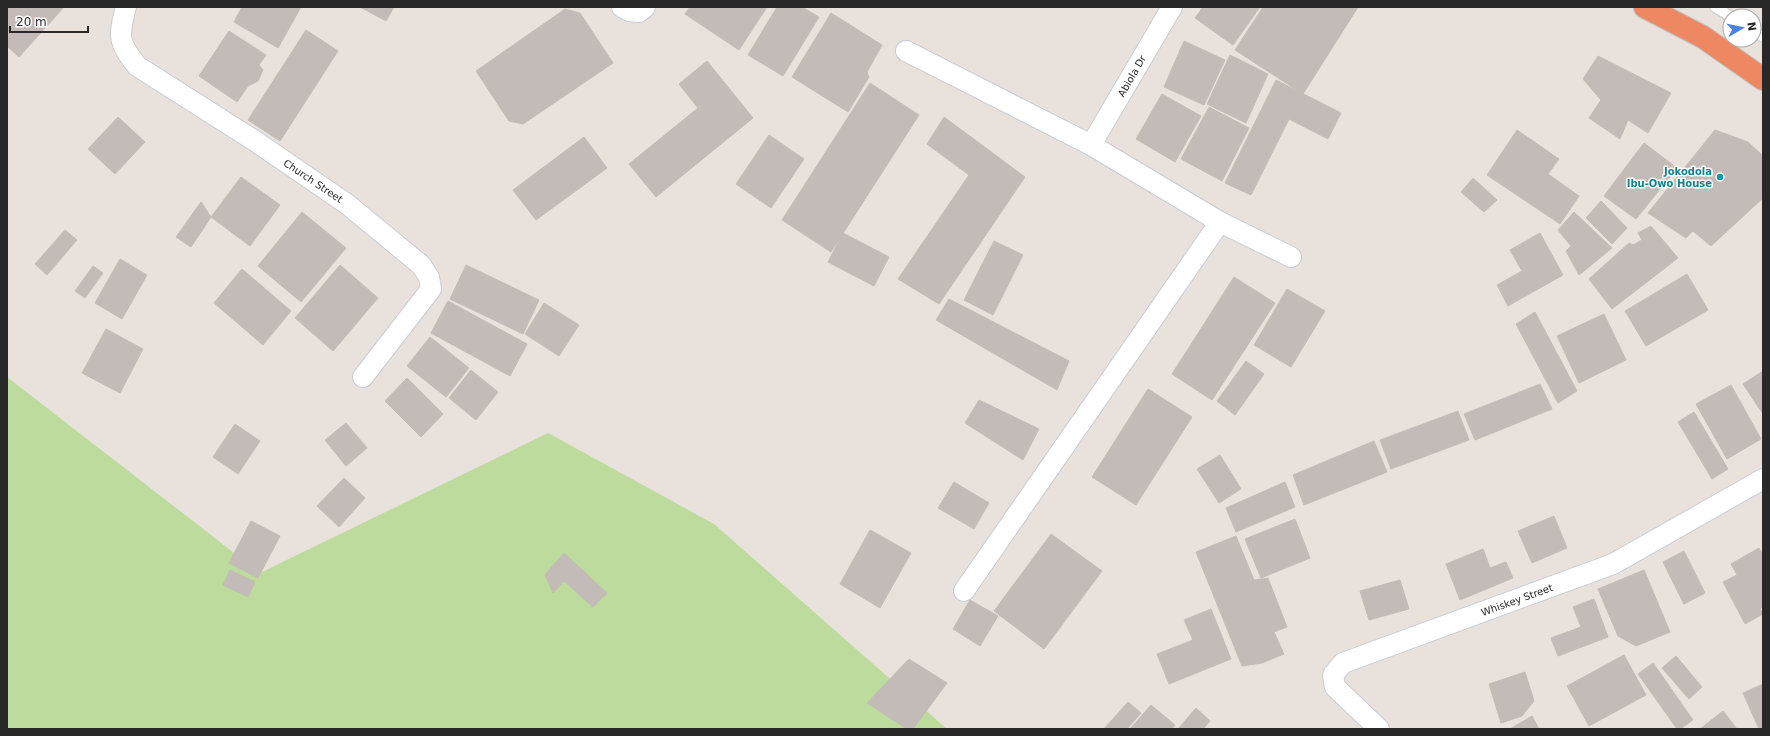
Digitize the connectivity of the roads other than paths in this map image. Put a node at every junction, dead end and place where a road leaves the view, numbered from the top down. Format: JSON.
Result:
{"nodes":[{"id":1,"x":126,"y":7,"type":"edge"},
{"id":2,"x":622,"y":7,"type":"edge"},
{"id":3,"x":645,"y":7,"type":"edge"},
{"id":4,"x":1172,"y":7,"type":"edge"},
{"id":5,"x":1645,"y":7,"type":"edge"},
{"id":6,"x":906,"y":50,"type":"dead end"},
{"id":7,"x":1763,"y":79,"type":"edge"},
{"id":8,"x":1092,"y":146,"type":"junction"},
{"id":9,"x":1220,"y":222,"type":"junction"},
{"id":10,"x":1291,"y":257,"type":"dead end"},
{"id":11,"x":363,"y":377,"type":"dead end"},
{"id":12,"x":1763,"y":479,"type":"edge"},
{"id":13,"x":964,"y":590,"type":"dead end"},
{"id":14,"x":1379,"y":729,"type":"edge"}],
"edges":[{"from":1,"to":11,"type":"street","name":"Church Street"},
{"from":2,"to":3,"type":"street"},
{"from":4,"to":8,"type":"street","name":"Abiola Dr"},
{"from":5,"to":7,"type":"highway"},
{"from":6,"to":8,"type":"street"},
{"from":8,"to":9,"type":"street"},
{"from":9,"to":10,"type":"street"},
{"from":9,"to":13,"type":"street"},
{"from":12,"to":14,"type":"street","name":"Whiskey Street"}]}
